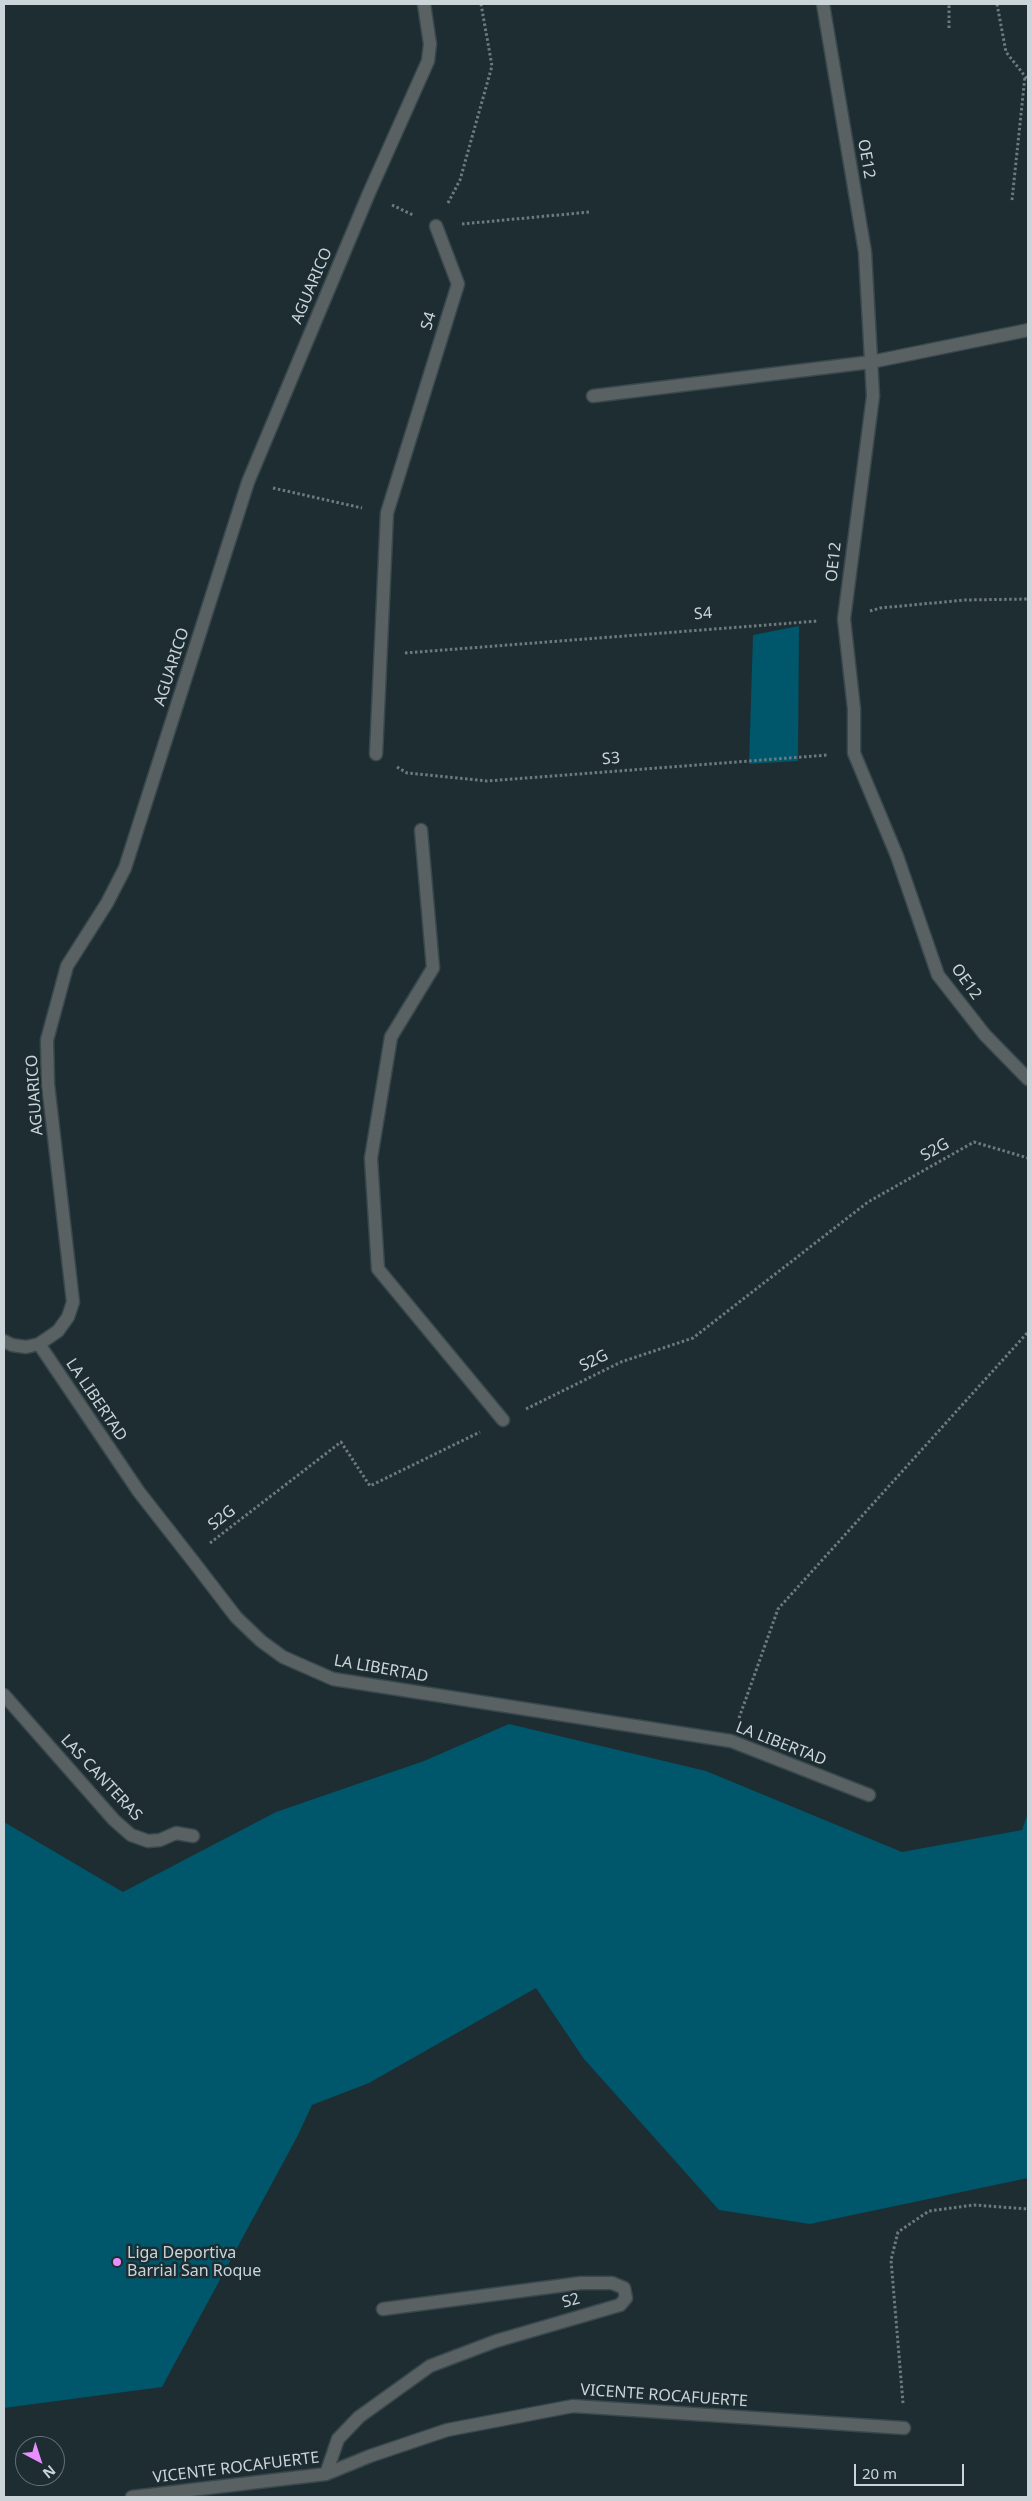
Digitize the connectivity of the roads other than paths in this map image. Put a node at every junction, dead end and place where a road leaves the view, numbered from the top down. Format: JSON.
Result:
{"nodes":[{"id":1,"x":424,"y":4,"type":"edge"},
{"id":2,"x":823,"y":4,"type":"edge"},
{"id":3,"x":436,"y":226,"type":"road end"},
{"id":4,"x":1028,"y":330,"type":"edge"},
{"id":5,"x":871,"y":362,"type":"junction"},
{"id":6,"x":593,"y":396,"type":"dead end"},
{"id":7,"x":376,"y":754,"type":"road end"},
{"id":8,"x":421,"y":830,"type":"dead end"},
{"id":9,"x":1028,"y":1079,"type":"edge"},
{"id":10,"x":4,"y":1341,"type":"edge"},
{"id":11,"x":39,"y":1344,"type":"junction"},
{"id":12,"x":503,"y":1420,"type":"road end"},
{"id":13,"x":4,"y":1695,"type":"edge"},
{"id":14,"x":869,"y":1795,"type":"dead end"},
{"id":15,"x":193,"y":1836,"type":"dead end"},
{"id":16,"x":383,"y":2308,"type":"dead end"},
{"id":17,"x":904,"y":2428,"type":"road end"},
{"id":18,"x":326,"y":2474,"type":"junction"},
{"id":19,"x":132,"y":2497,"type":"edge"}],
"edges":[{"from":1,"to":11,"type":"street","name":"AGUARICO"},
{"from":2,"to":5,"type":"street","name":"OE12"},
{"from":3,"to":7,"type":"street","name":"S4"},
{"from":4,"to":5,"type":"street"},
{"from":5,"to":6,"type":"street"},
{"from":5,"to":9,"type":"street","name":"OE12"},
{"from":8,"to":12,"type":"street"},
{"from":10,"to":11,"type":"street"},
{"from":11,"to":14,"type":"street","name":"LA LIBERTAD"},
{"from":13,"to":15,"type":"street","name":"LAS CANTERAS"},
{"from":16,"to":18,"type":"street","name":"S2"},
{"from":17,"to":18,"type":"street","name":"VICENTE ROCAFUERTE"},
{"from":18,"to":19,"type":"street","name":"VICENTE ROCAFUERTE"}]}
